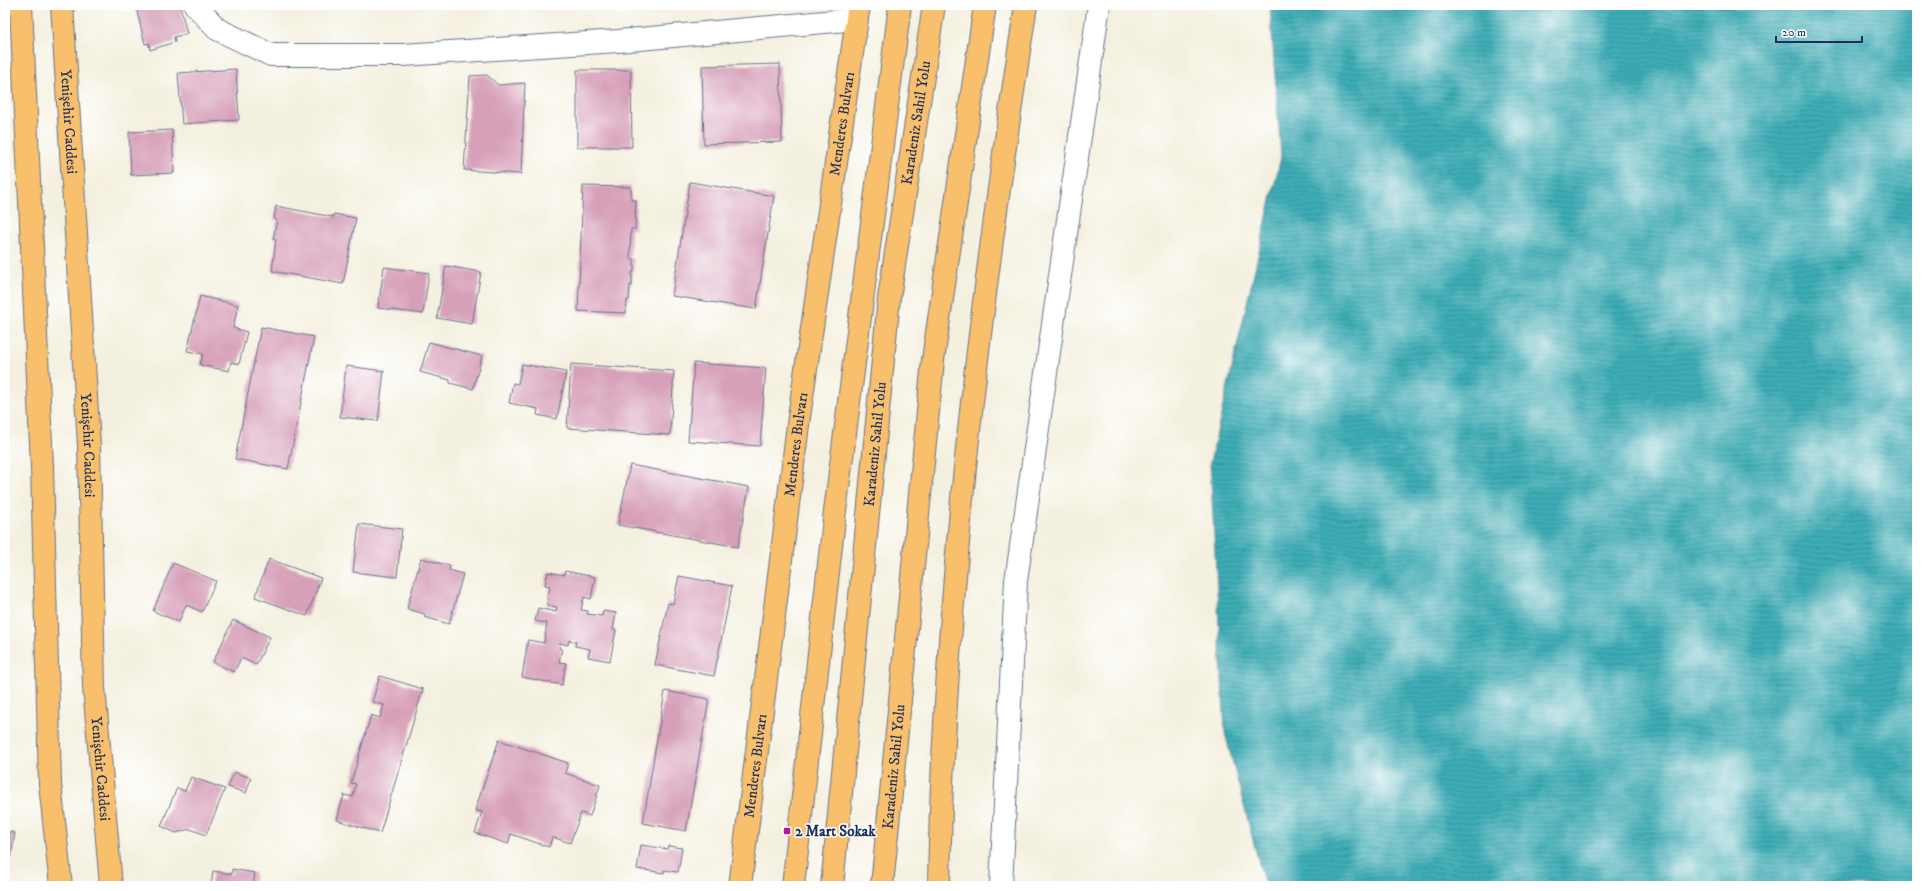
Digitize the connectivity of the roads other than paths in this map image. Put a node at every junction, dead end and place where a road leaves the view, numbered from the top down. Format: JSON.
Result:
{"nodes":[{"id":1,"x":21,"y":5,"type":"edge"},
{"id":2,"x":62,"y":5,"type":"edge"},
{"id":3,"x":195,"y":5,"type":"edge"},
{"id":4,"x":900,"y":5,"type":"edge"},
{"id":5,"x":934,"y":5,"type":"edge"},
{"id":6,"x":984,"y":5,"type":"edge"},
{"id":7,"x":1026,"y":5,"type":"edge"},
{"id":8,"x":1099,"y":5,"type":"edge"},
{"id":9,"x":858,"y":12,"type":"edge"},
{"id":10,"x":739,"y":884,"type":"edge"},
{"id":11,"x":61,"y":886,"type":"edge"},
{"id":12,"x":111,"y":886,"type":"edge"},
{"id":13,"x":793,"y":886,"type":"edge"},
{"id":14,"x":832,"y":886,"type":"edge"},
{"id":15,"x":882,"y":886,"type":"edge"},
{"id":16,"x":939,"y":886,"type":"edge"},
{"id":17,"x":1001,"y":886,"type":"edge"}],
"edges":[{"from":1,"to":11,"type":"main road"},
{"from":2,"to":12,"type":"main road","name":"Yenişehir Caddesi"},
{"from":3,"to":9,"type":"street"},
{"from":4,"to":13,"type":"main road"},
{"from":5,"to":14,"type":"main road","name":"Karadeniz Sahil Yolu"},
{"from":6,"to":15,"type":"main road","name":"Karadeniz Sahil Yolu"},
{"from":7,"to":16,"type":"main road"},
{"from":8,"to":17,"type":"street"},
{"from":9,"to":10,"type":"main road","name":"Menderes Bulvarı"}]}
